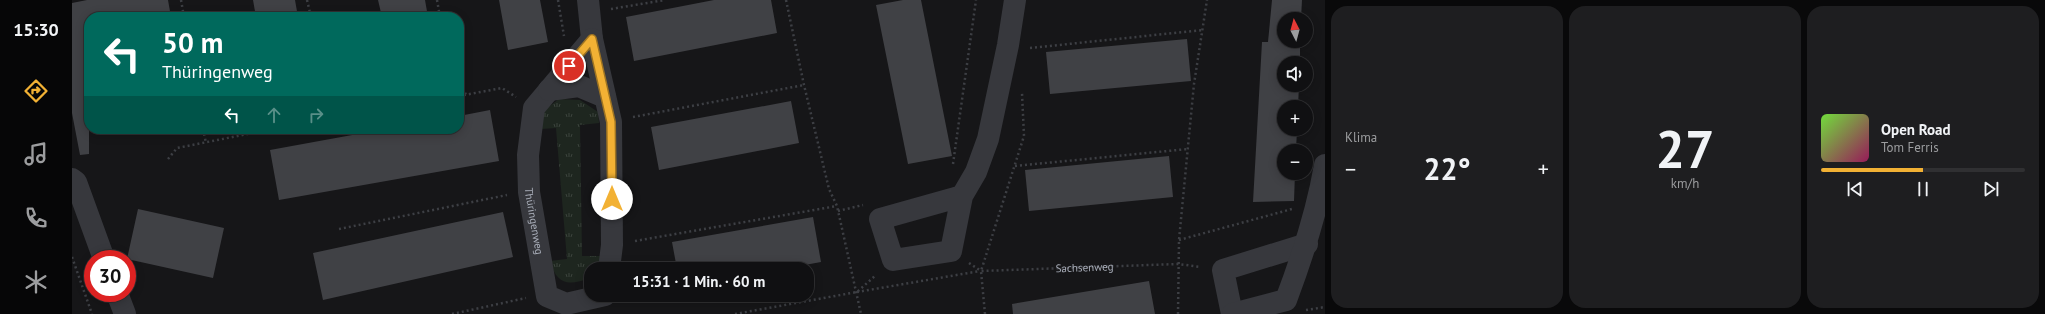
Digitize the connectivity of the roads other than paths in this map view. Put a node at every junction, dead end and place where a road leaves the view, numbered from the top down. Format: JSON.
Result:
{"nodes":[{"id":1,"x":588,"y":0,"type":"edge"},
{"id":2,"x":1015,"y":0,"type":"edge"},
{"id":3,"x":592,"y":39,"type":"junction"},
{"id":4,"x":549,"y":90,"type":"junction"},
{"id":5,"x":605,"y":97,"type":"junction"},
{"id":6,"x":1325,"y":165,"type":"edge"},
{"id":7,"x":72,"y":179,"type":"edge"},
{"id":8,"x":962,"y":196,"type":"junction"},
{"id":9,"x":1307,"y":244,"type":"junction"},
{"id":10,"x":101,"y":250,"type":"edge"},
{"id":11,"x":610,"y":262,"type":"edge"},
{"id":12,"x":584,"y":300,"type":"edge"},
{"id":13,"x":120,"y":302,"type":"edge"},
{"id":14,"x":125,"y":314,"type":"edge"},
{"id":15,"x":1232,"y":314,"type":"edge"}],
"edges":[{"from":1,"to":3,"type":"street"},
{"from":2,"to":8,"type":"street"},
{"from":3,"to":4,"type":"street"},
{"from":3,"to":5,"type":"street"},
{"from":4,"to":5,"type":"street"},
{"from":4,"to":12,"type":"street","name":"Thüringenweg"},
{"from":5,"to":11,"type":"street"},
{"from":6,"to":9,"type":"street"},
{"from":7,"to":10,"type":"street"},
{"from":8,"to":8,"type":"street"},
{"from":9,"to":15,"type":"street"},
{"from":9,"to":15,"type":"street"},
{"from":13,"to":14,"type":"street"}]}
